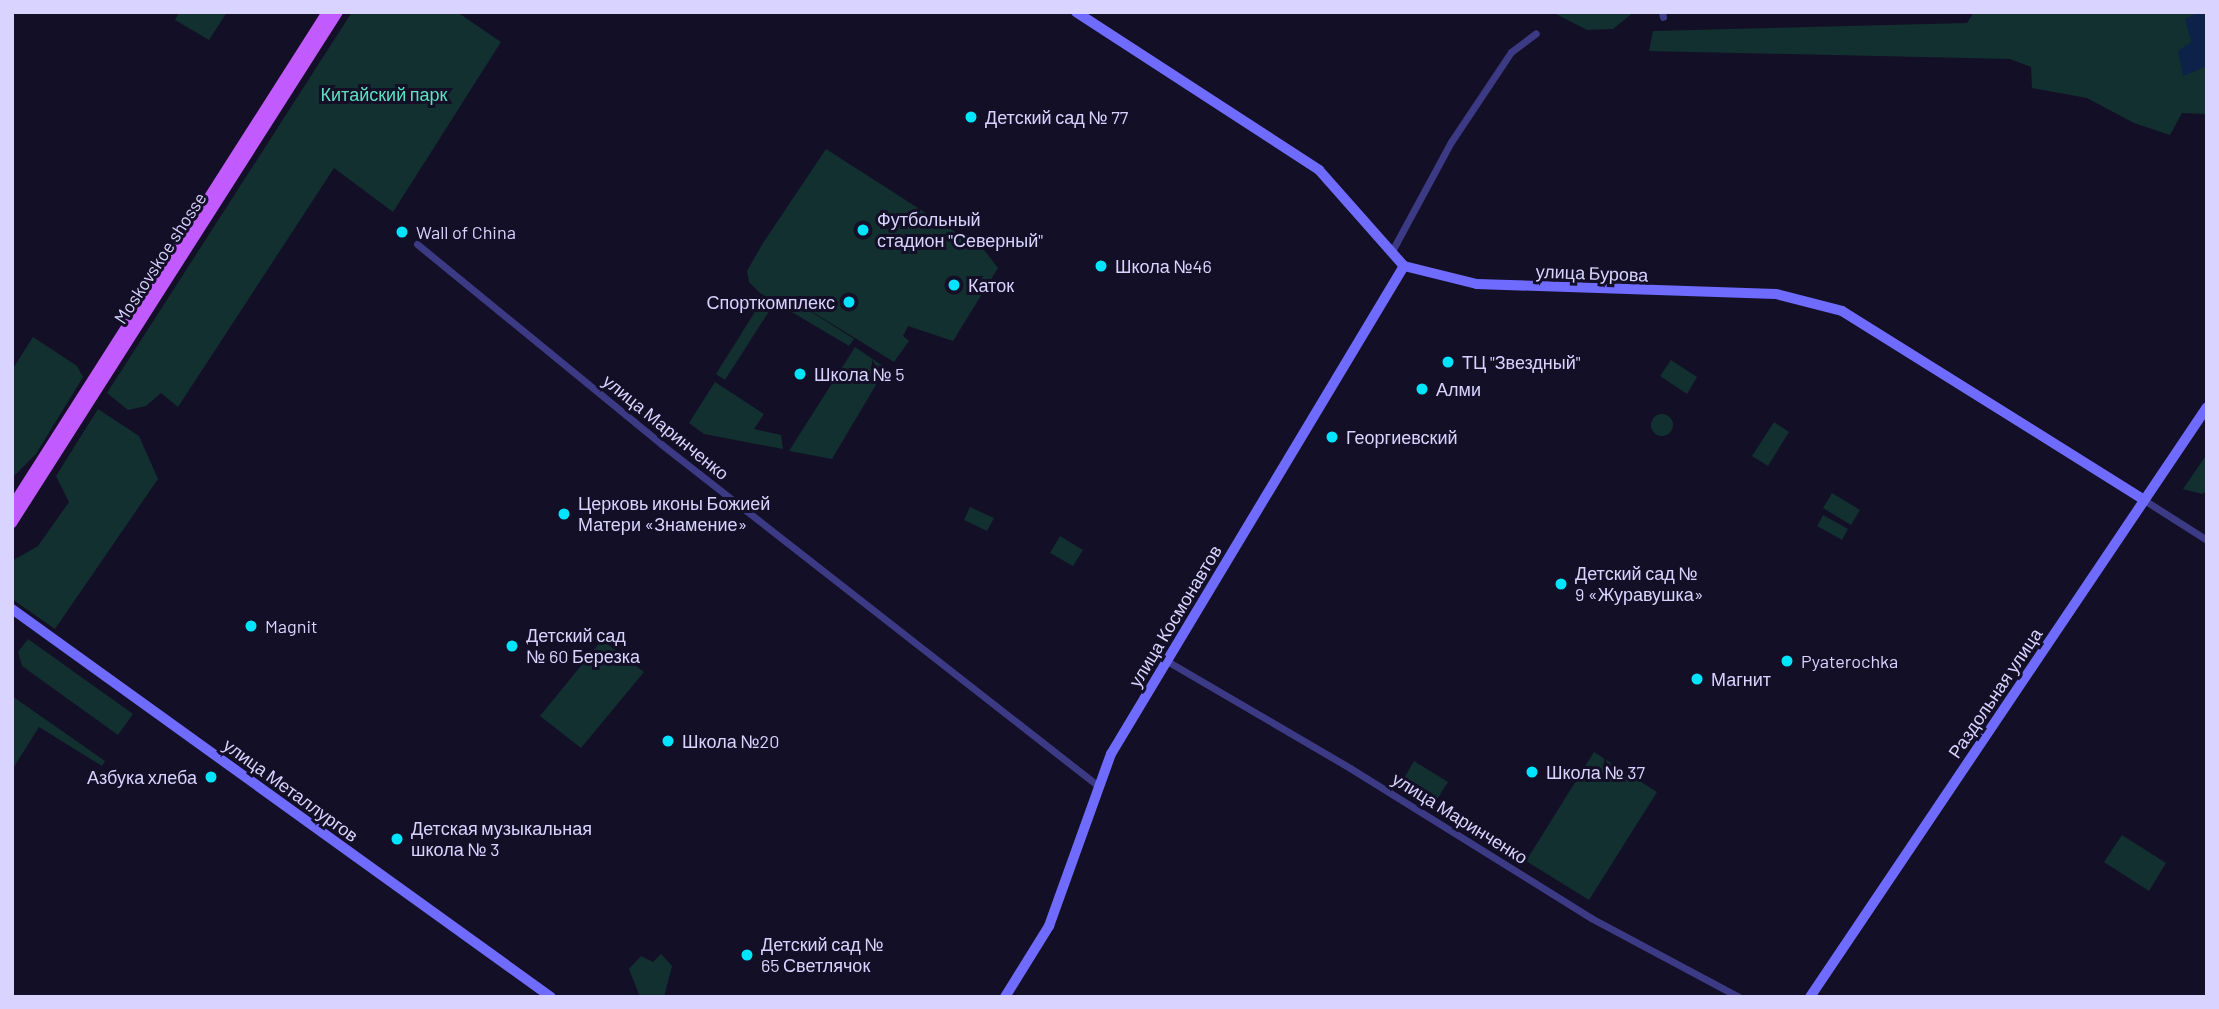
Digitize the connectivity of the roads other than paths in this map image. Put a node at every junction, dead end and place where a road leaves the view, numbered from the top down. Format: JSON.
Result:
{"nodes":[{"id":1,"x":327,"y":12,"type":"edge"},
{"id":2,"x":338,"y":12,"type":"edge"},
{"id":3,"x":1076,"y":12,"type":"edge"},
{"id":4,"x":1536,"y":33,"type":"dead end"},
{"id":5,"x":417,"y":244,"type":"dead end"},
{"id":6,"x":1392,"y":251,"type":"junction"},
{"id":7,"x":1404,"y":266,"type":"junction"},
{"id":8,"x":2207,"y":407,"type":"edge"},
{"id":9,"x":2144,"y":500,"type":"junction"},
{"id":10,"x":12,"y":506,"type":"edge"},
{"id":11,"x":12,"y":523,"type":"edge"},
{"id":12,"x":2207,"y":540,"type":"edge"},
{"id":13,"x":12,"y":609,"type":"edge"},
{"id":14,"x":1167,"y":661,"type":"junction"},
{"id":15,"x":1097,"y":785,"type":"junction"},
{"id":16,"x":551,"y":997,"type":"edge"},
{"id":17,"x":1005,"y":997,"type":"edge"},
{"id":18,"x":1739,"y":997,"type":"edge"},
{"id":19,"x":1810,"y":997,"type":"edge"}],
"edges":[{"from":1,"to":10,"type":"main road","name":"Moskovskoe shosse"},
{"from":2,"to":11,"type":"main road","name":"Moskovskoe shosse"},
{"from":3,"to":6,"type":"main road"},
{"from":4,"to":6,"type":"street"},
{"from":5,"to":15,"type":"street","name":"улица Маринченко"},
{"from":6,"to":7,"type":"main road"},
{"from":7,"to":9,"type":"main road","name":"улица Бурова"},
{"from":7,"to":14,"type":"main road","name":"улица Космонавтов"},
{"from":8,"to":9,"type":"main road","name":"Раздольная улица"},
{"from":9,"to":12,"type":"street"},
{"from":9,"to":19,"type":"main road","name":"Раздольная улица"},
{"from":13,"to":16,"type":"main road","name":"улица Металлургов"},
{"from":14,"to":15,"type":"main road","name":"улица Космонавтов"},
{"from":14,"to":18,"type":"street","name":"улица Маринченко"},
{"from":15,"to":17,"type":"main road","name":"улица Космонавтов"}]}
